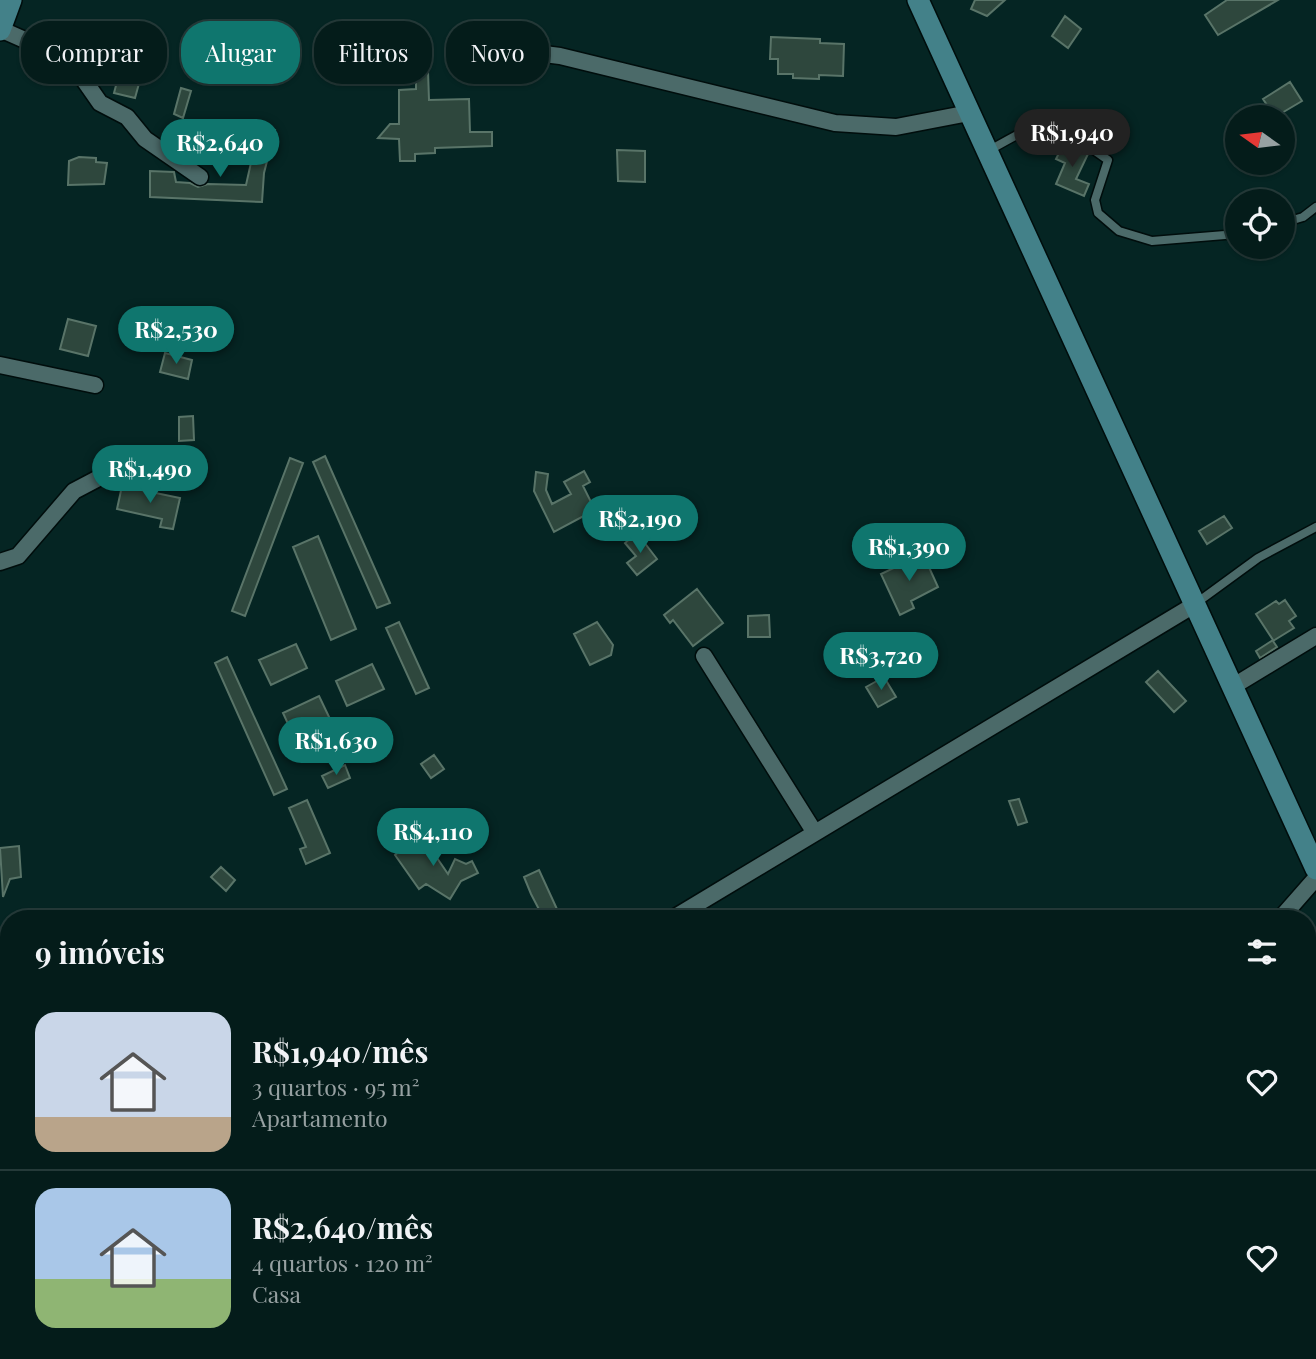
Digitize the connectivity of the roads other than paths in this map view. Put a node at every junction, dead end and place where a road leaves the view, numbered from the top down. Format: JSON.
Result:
{"nodes":[{"id":1,"x":11,"y":0,"type":"edge"},
{"id":2,"x":918,"y":0,"type":"edge"},
{"id":3,"x":0,"y":29,"type":"edge"},
{"id":4,"x":549,"y":55,"type":"edge"},
{"id":5,"x":969,"y":113,"type":"junction"},
{"id":6,"x":987,"y":151,"type":"junction"},
{"id":7,"x":200,"y":177,"type":"dead end"},
{"id":8,"x":1316,"y":207,"type":"edge"},
{"id":9,"x":1295,"y":219,"type":"edge"},
{"id":10,"x":1225,"y":235,"type":"edge"},
{"id":11,"x":0,"y":365,"type":"edge"},
{"id":12,"x":95,"y":385,"type":"dead end"},
{"id":13,"x":112,"y":471,"type":"dead end"},
{"id":14,"x":1316,"y":527,"type":"edge"},
{"id":15,"x":0,"y":562,"type":"edge"},
{"id":16,"x":1194,"y":605,"type":"junction"},
{"id":17,"x":1316,"y":636,"type":"edge"},
{"id":18,"x":704,"y":656,"type":"dead end"},
{"id":19,"x":1232,"y":687,"type":"junction"},
{"id":20,"x":815,"y":833,"type":"junction"},
{"id":21,"x":1316,"y":869,"type":"edge"},
{"id":22,"x":1316,"y":878,"type":"edge"},
{"id":23,"x":687,"y":910,"type":"edge"},
{"id":24,"x":1288,"y":910,"type":"edge"}],
"edges":[{"from":1,"to":3,"type":"street"},
{"from":2,"to":5,"type":"street"},
{"from":3,"to":7,"type":"street"},
{"from":4,"to":5,"type":"street"},
{"from":5,"to":6,"type":"street"},
{"from":6,"to":10,"type":"lane"},
{"from":6,"to":16,"type":"street"},
{"from":8,"to":9,"type":"lane"},
{"from":11,"to":12,"type":"street"},
{"from":13,"to":15,"type":"street"},
{"from":14,"to":16,"type":"lane"},
{"from":16,"to":19,"type":"street"},
{"from":16,"to":20,"type":"street"},
{"from":17,"to":19,"type":"street"},
{"from":18,"to":20,"type":"street"},
{"from":19,"to":21,"type":"street"},
{"from":20,"to":23,"type":"street"},
{"from":22,"to":24,"type":"street"}]}
